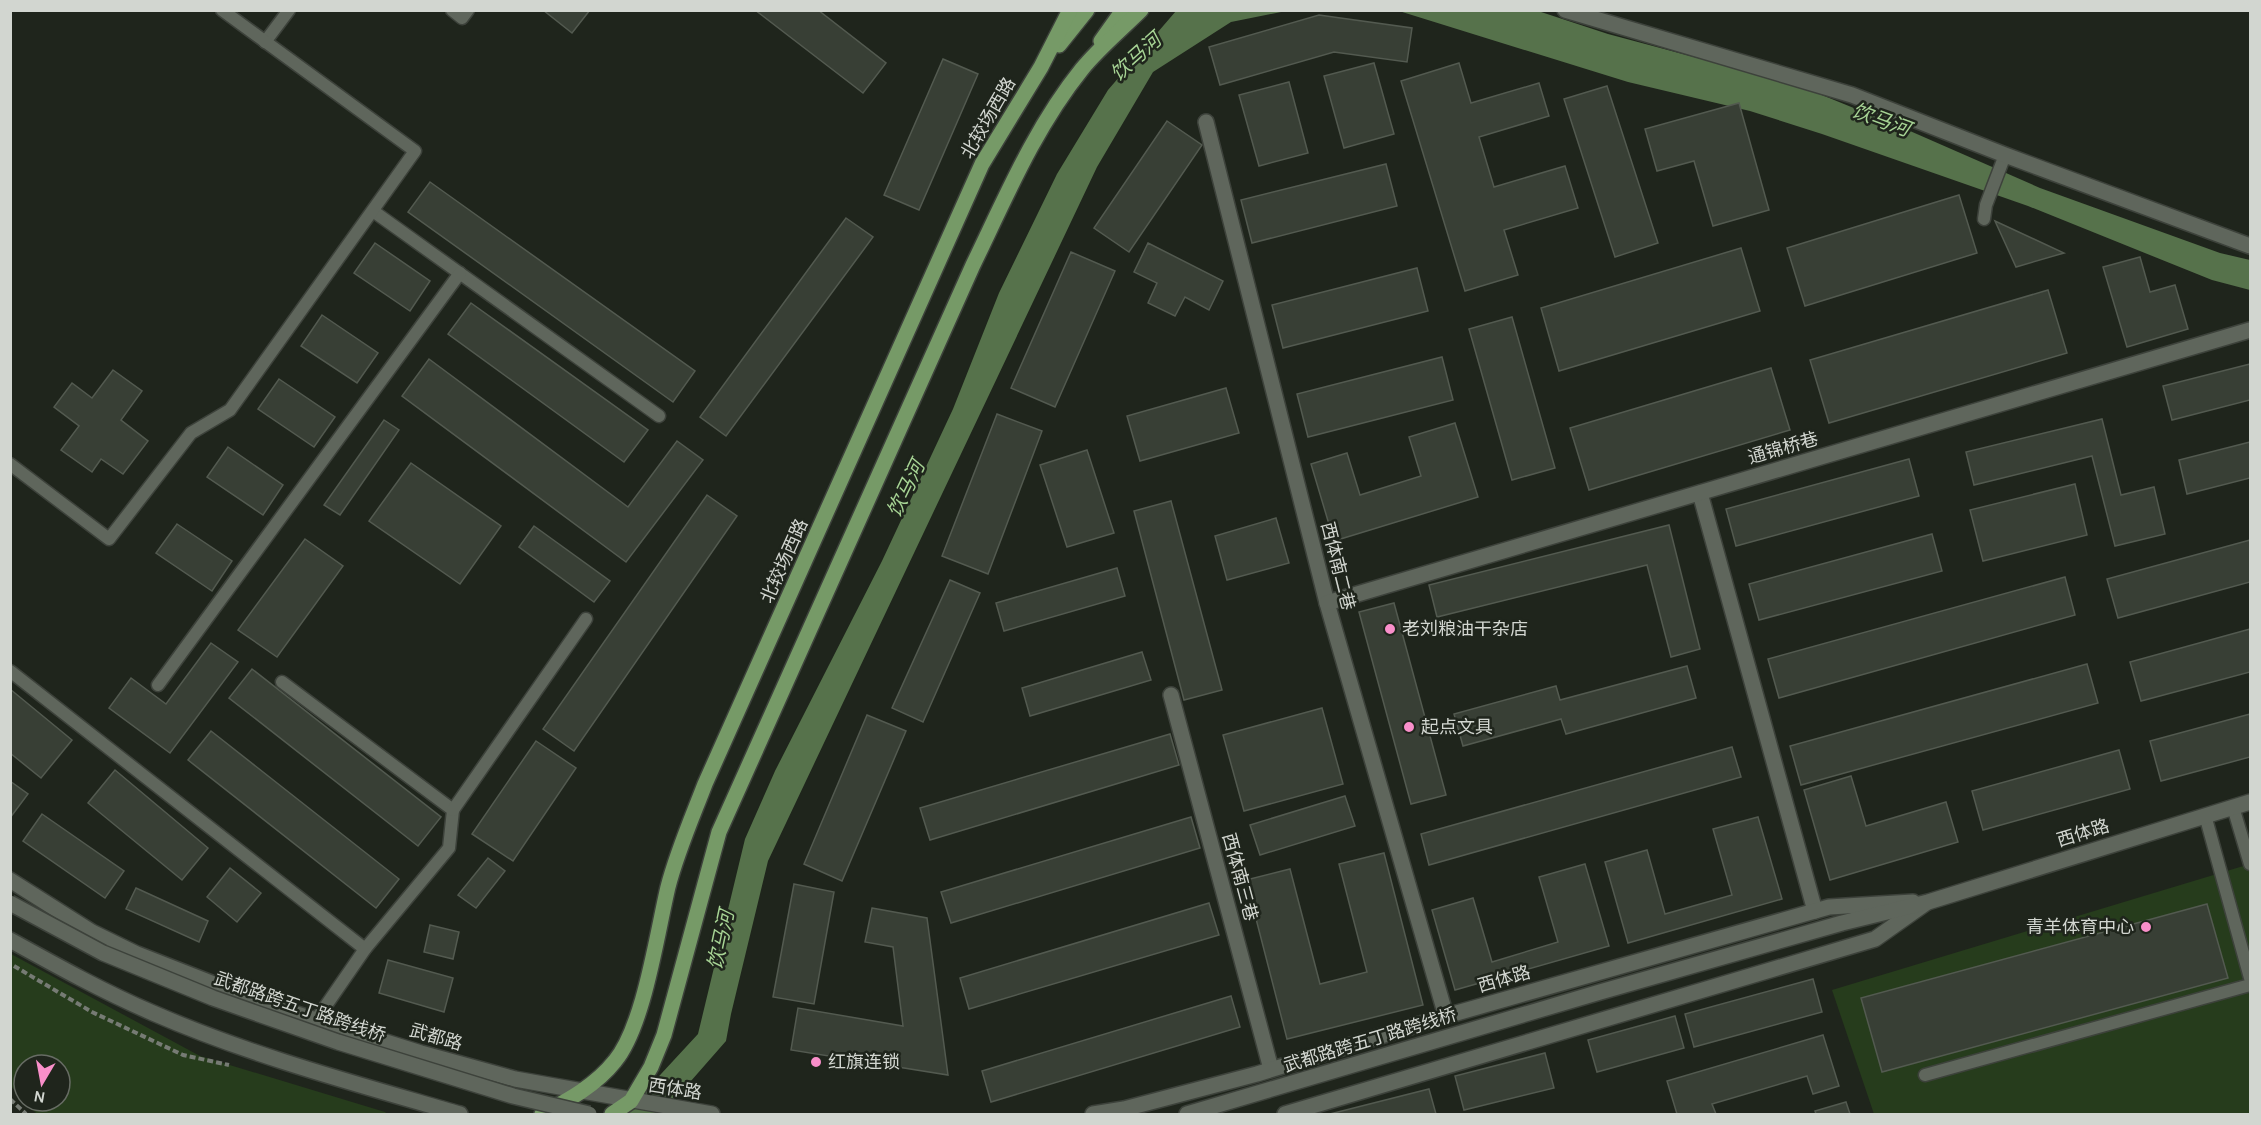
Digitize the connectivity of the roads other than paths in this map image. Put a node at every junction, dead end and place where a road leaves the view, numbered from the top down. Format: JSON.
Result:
{"nodes":[{"id":1,"x":222,"y":10,"type":"edge"},
{"id":2,"x":290,"y":10,"type":"edge"},
{"id":3,"x":452,"y":10,"type":"edge"},
{"id":4,"x":468,"y":10,"type":"edge"},
{"id":5,"x":1070,"y":10,"type":"edge"},
{"id":6,"x":1088,"y":10,"type":"edge"},
{"id":7,"x":1123,"y":10,"type":"edge"},
{"id":8,"x":1141,"y":10,"type":"edge"},
{"id":9,"x":1565,"y":10,"type":"edge"},
{"id":10,"x":265,"y":42,"type":"junction"},
{"id":11,"x":1041,"y":67,"type":"junction"},
{"id":12,"x":1083,"y":68,"type":"junction"},
{"id":13,"x":1206,"y":122,"type":"dead end"},
{"id":14,"x":2005,"y":155,"type":"junction"},
{"id":15,"x":374,"y":211,"type":"junction"},
{"id":16,"x":1983,"y":219,"type":"dead end"},
{"id":17,"x":2250,"y":246,"type":"edge"},
{"id":18,"x":460,"y":273,"type":"junction"},
{"id":19,"x":2250,"y":330,"type":"edge"},
{"id":20,"x":659,"y":416,"type":"dead end"},
{"id":21,"x":10,"y":464,"type":"edge"},
{"id":22,"x":1700,"y":493,"type":"junction"},
{"id":23,"x":1327,"y":603,"type":"junction"},
{"id":24,"x":586,"y":619,"type":"dead end"},
{"id":25,"x":10,"y":671,"type":"edge"},
{"id":26,"x":282,"y":682,"type":"dead end"},
{"id":27,"x":158,"y":685,"type":"dead end"},
{"id":28,"x":1171,"y":696,"type":"dead end"},
{"id":29,"x":2250,"y":802,"type":"edge"},
{"id":30,"x":2233,"y":807,"type":"junction"},
{"id":31,"x":453,"y":810,"type":"junction"},
{"id":32,"x":2205,"y":815,"type":"junction"},
{"id":33,"x":2250,"y":864,"type":"edge"},
{"id":34,"x":10,"y":880,"type":"edge"},
{"id":35,"x":1928,"y":902,"type":"junction"},
{"id":36,"x":10,"y":903,"type":"edge"},
{"id":37,"x":1815,"y":911,"type":"junction"},
{"id":38,"x":1842,"y":923,"type":"joint"},
{"id":39,"x":10,"y":940,"type":"edge"},
{"id":40,"x":365,"y":949,"type":"junction"},
{"id":41,"x":2250,"y":978,"type":"edge"},
{"id":42,"x":2250,"y":985,"type":"edge"},
{"id":43,"x":1446,"y":1016,"type":"junction"},
{"id":44,"x":316,"y":1020,"type":"junction"},
{"id":45,"x":1271,"y":1069,"type":"junction"},
{"id":46,"x":1925,"y":1075,"type":"dead end"},
{"id":47,"x":581,"y":1092,"type":"junction"},
{"id":48,"x":630,"y":1101,"type":"junction"},
{"id":49,"x":460,"y":1114,"type":"edge"},
{"id":50,"x":542,"y":1114,"type":"edge"},
{"id":51,"x":589,"y":1114,"type":"edge"},
{"id":52,"x":612,"y":1114,"type":"edge"},
{"id":53,"x":712,"y":1114,"type":"edge"},
{"id":54,"x":1093,"y":1114,"type":"edge"},
{"id":55,"x":1187,"y":1114,"type":"edge"},
{"id":56,"x":1285,"y":1114,"type":"edge"}],
"edges":[{"from":1,"to":10,"type":"lane"},
{"from":2,"to":10,"type":"lane"},
{"from":3,"to":4,"type":"lane"},
{"from":5,"to":11,"type":"main road","name":"北较场西路"},
{"from":6,"to":11,"type":"main road"},
{"from":7,"to":12,"type":"main road"},
{"from":8,"to":12,"type":"main road"},
{"from":9,"to":14,"type":"street"},
{"from":10,"to":15,"type":"lane"},
{"from":11,"to":47,"type":"main road","name":"北较场西路"},
{"from":12,"to":48,"type":"main road"},
{"from":13,"to":23,"type":"street","name":"西体南二巷"},
{"from":14,"to":16,"type":"lane"},
{"from":14,"to":17,"type":"street"},
{"from":15,"to":18,"type":"lane"},
{"from":15,"to":21,"type":"lane"},
{"from":18,"to":20,"type":"lane"},
{"from":18,"to":27,"type":"lane"},
{"from":19,"to":22,"type":"street","name":"通锦桥巷"},
{"from":22,"to":23,"type":"street","name":"通锦桥巷"},
{"from":22,"to":37,"type":"street"},
{"from":23,"to":43,"type":"street","name":"西体南二巷"},
{"from":24,"to":31,"type":"lane"},
{"from":25,"to":40,"type":"lane"},
{"from":26,"to":31,"type":"lane"},
{"from":28,"to":45,"type":"street","name":"西体南三巷"},
{"from":29,"to":30,"type":"street","name":"西体路"},
{"from":30,"to":32,"type":"street","name":"西体路"},
{"from":30,"to":33,"type":"lane"},
{"from":31,"to":40,"type":"lane"},
{"from":32,"to":35,"type":"street","name":"西体路"},
{"from":32,"to":41,"type":"lane"},
{"from":34,"to":44,"type":"street","name":"武都路"},
{"from":35,"to":37,"type":"street","name":"西体路"},
{"from":35,"to":38,"type":"street","name":"西体路"},
{"from":35,"to":56,"type":"street","name":"西体路"},
{"from":36,"to":51,"type":"street","name":"武都路跨五丁路跨线桥","bridge":true},
{"from":37,"to":43,"type":"street","name":"西体路"},
{"from":38,"to":55,"type":"street","name":"武都路跨五丁路跨线桥"},
{"from":39,"to":49,"type":"street"},
{"from":40,"to":44,"type":"lane"},
{"from":42,"to":46,"type":"lane"},
{"from":43,"to":45,"type":"street","name":"西体路"},
{"from":44,"to":47,"type":"street","name":"武都路"},
{"from":45,"to":54,"type":"street","name":"西体路"},
{"from":47,"to":48,"type":"street","name":"武都路"},
{"from":47,"to":50,"type":"main road","name":"北较场西路"},
{"from":48,"to":52,"type":"main road"},
{"from":48,"to":53,"type":"street","name":"西体路"}]}
